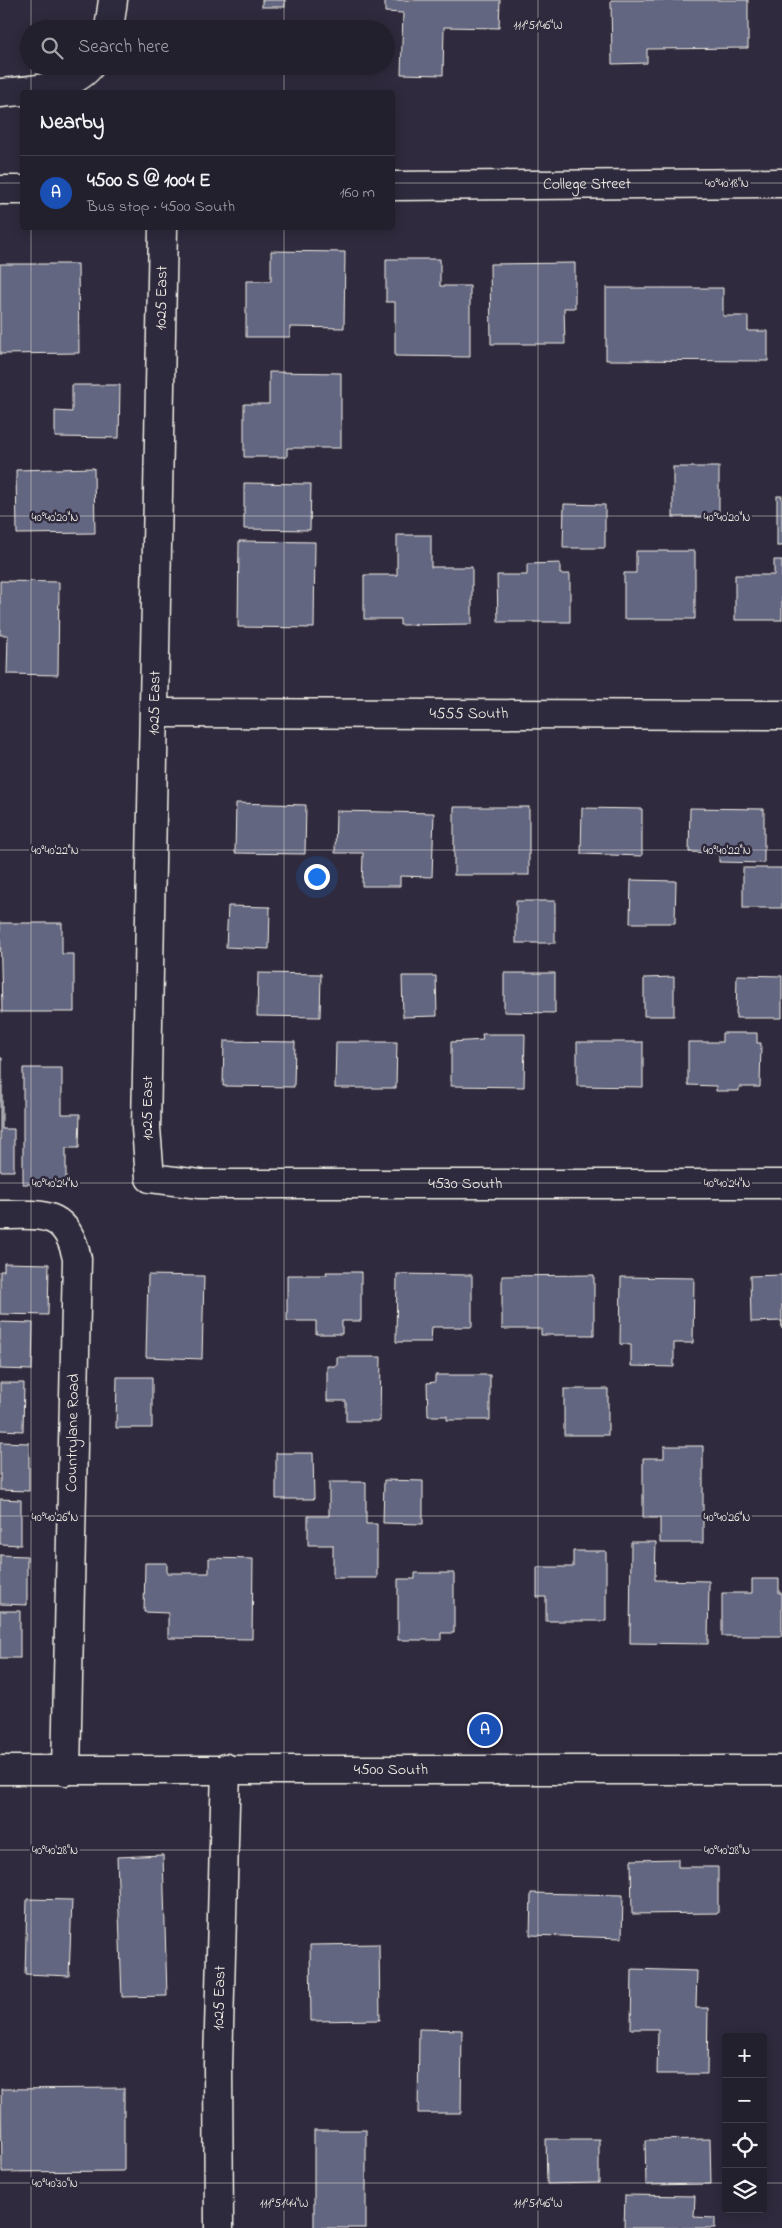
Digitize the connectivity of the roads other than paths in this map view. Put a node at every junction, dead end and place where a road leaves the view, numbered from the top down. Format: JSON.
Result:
{"nodes":[{"id":1,"x":112,"y":0,"type":"edge"},
{"id":2,"x":110,"y":20,"type":"edge"},
{"id":3,"x":83,"y":75,"type":"edge"},
{"id":4,"x":29,"y":90,"type":"edge"},
{"id":5,"x":20,"y":91,"type":"edge"},
{"id":6,"x":0,"y":94,"type":"edge"},
{"id":7,"x":782,"y":183,"type":"edge"},
{"id":8,"x":395,"y":186,"type":"edge"},
{"id":9,"x":0,"y":190,"type":"edge"},
{"id":10,"x":20,"y":190,"type":"edge"},
{"id":11,"x":163,"y":230,"type":"edge"},
{"id":12,"x":155,"y":713,"type":"junction"},
{"id":13,"x":782,"y":715,"type":"edge"},
{"id":14,"x":150,"y":1178,"type":"joint"},
{"id":15,"x":782,"y":1184,"type":"edge"},
{"id":16,"x":0,"y":1215,"type":"edge"},
{"id":17,"x":226,"y":1768,"type":"junction"},
{"id":18,"x":0,"y":1770,"type":"edge"},
{"id":19,"x":782,"y":1770,"type":"edge"},
{"id":20,"x":66,"y":1771,"type":"junction"},
{"id":21,"x":219,"y":2228,"type":"edge"}],
"edges":[{"from":1,"to":2,"type":"street"},
{"from":3,"to":4,"type":"street"},
{"from":5,"to":6,"type":"street"},
{"from":7,"to":8,"type":"street","name":"College Street"},
{"from":9,"to":10,"type":"street"},
{"from":11,"to":12,"type":"street","name":"1025 East"},
{"from":12,"to":13,"type":"street","name":"4555 South"},
{"from":12,"to":14,"type":"street","name":"1025 East"},
{"from":14,"to":15,"type":"street","name":"4530 South"},
{"from":16,"to":20,"type":"street","name":"Countrylane Road"},
{"from":17,"to":19,"type":"street","name":"4500 South"},
{"from":17,"to":20,"type":"street","name":"4500 South"},
{"from":17,"to":21,"type":"street","name":"1025 East"},
{"from":18,"to":20,"type":"street","name":"4500 South"}]}
